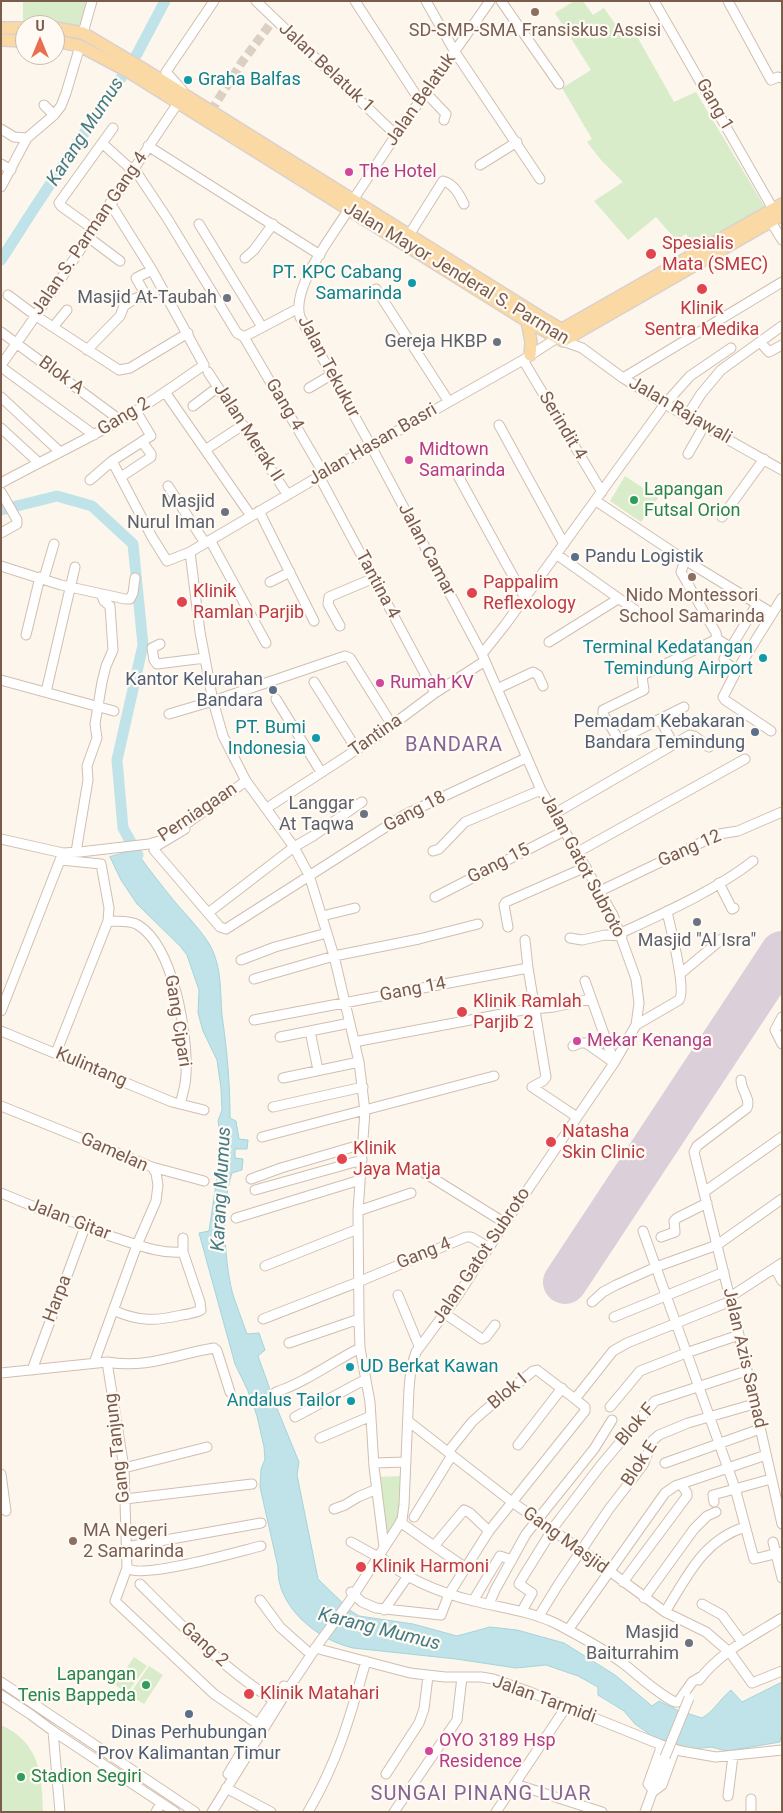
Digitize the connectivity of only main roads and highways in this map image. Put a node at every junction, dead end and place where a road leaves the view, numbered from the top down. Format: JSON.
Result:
{"nodes":[{"id":1,"x":1,"y":28,"type":"edge"},
{"id":2,"x":15,"y":28,"type":"edge"},
{"id":3,"x":65,"y":28,"type":"edge"},
{"id":4,"x":1,"y":40,"type":"edge"},
{"id":5,"x":15,"y":41,"type":"edge"},
{"id":6,"x":65,"y":43,"type":"edge"},
{"id":7,"x":119,"y":60,"type":"junction"},
{"id":8,"x":779,"y":210,"type":"edge"},
{"id":9,"x":406,"y":239,"type":"junction"},
{"id":10,"x":527,"y":321,"type":"junction"},
{"id":11,"x":562,"y":336,"type":"junction"},
{"id":12,"x":526,"y":358,"type":"road end"}],
"edges":[{"from":1,"to":2,"type":"main road"},
{"from":3,"to":7,"type":"main road","name":"Jalan Mayor Jenderal S. Parman"},
{"from":4,"to":5,"type":"main road"},
{"from":6,"to":7,"type":"main road","name":"Jalan Mayor Jenderal S. Parman"},
{"from":7,"to":9,"type":"main road","name":"Jalan Mayor Jenderal S. Parman"},
{"from":8,"to":11,"type":"main road"},
{"from":8,"to":11,"type":"main road"},
{"from":9,"to":10,"type":"main road","name":"Jalan Mayor Jenderal S. Parman"},
{"from":9,"to":11,"type":"main road","name":"Jalan Mayor Jenderal S. Parman"},
{"from":10,"to":11,"type":"main road","name":"Jalan Mayor Jenderal S. Parman"},
{"from":10,"to":12,"type":"main road"}]}
